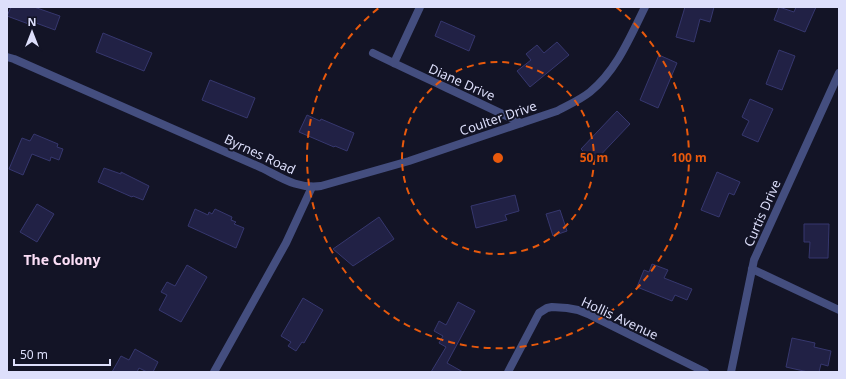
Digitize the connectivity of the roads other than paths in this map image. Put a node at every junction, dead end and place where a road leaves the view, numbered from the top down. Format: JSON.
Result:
{"nodes":[{"id":1,"x":420,"y":7,"type":"edge"},
{"id":2,"x":645,"y":7,"type":"edge"},
{"id":3,"x":373,"y":53,"type":"dead end"},
{"id":4,"x":7,"y":57,"type":"edge"},
{"id":5,"x":394,"y":63,"type":"junction"},
{"id":6,"x":839,"y":73,"type":"edge"},
{"id":7,"x":521,"y":123,"type":"junction"},
{"id":8,"x":312,"y":187,"type":"junction"},
{"id":9,"x":752,"y":269,"type":"junction"},
{"id":10,"x":839,"y":310,"type":"edge"},
{"id":11,"x":214,"y":372,"type":"edge"},
{"id":12,"x":508,"y":372,"type":"edge"},
{"id":13,"x":705,"y":372,"type":"edge"},
{"id":14,"x":731,"y":372,"type":"edge"}],
"edges":[{"from":1,"to":5,"type":"street"},
{"from":2,"to":7,"type":"street","name":"Coulter Drive"},
{"from":3,"to":5,"type":"street","name":"Diane Drive"},
{"from":4,"to":8,"type":"street","name":"Byrnes Road"},
{"from":5,"to":7,"type":"street","name":"Diane Drive"},
{"from":6,"to":9,"type":"street","name":"Curtis Drive"},
{"from":7,"to":8,"type":"street","name":"Coulter Drive"},
{"from":8,"to":11,"type":"street"},
{"from":9,"to":10,"type":"street"},
{"from":9,"to":14,"type":"street","name":"Curtis Drive"},
{"from":12,"to":13,"type":"street","name":"Hollis Avenue"}]}
